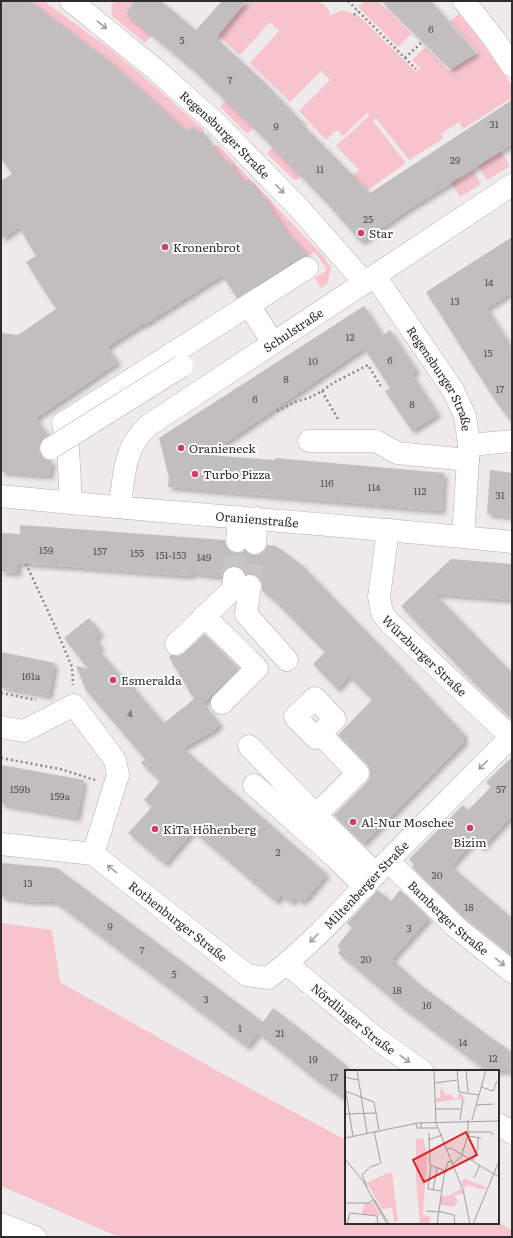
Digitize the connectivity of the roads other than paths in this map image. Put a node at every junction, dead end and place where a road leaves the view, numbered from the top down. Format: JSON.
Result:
{"nodes":[{"id":1,"x":464,"y":1,"type":"edge"},
{"id":2,"x":83,"y":4,"type":"edge"},
{"id":3,"x":512,"y":66,"type":"edge"},
{"id":4,"x":512,"y":185,"type":"edge"},
{"id":5,"x":307,"y":268,"type":"dead end"},
{"id":6,"x":370,"y":279,"type":"junction"},
{"id":7,"x":249,"y":305,"type":"junction"},
{"id":8,"x":192,"y":341,"type":"junction"},
{"id":9,"x":273,"y":343,"type":"junction"},
{"id":10,"x":309,"y":441,"type":"dead end"},
{"id":11,"x":512,"y":441,"type":"edge"},
{"id":12,"x":62,"y":442,"type":"junction"},
{"id":13,"x":469,"y":453,"type":"junction"},
{"id":14,"x":1,"y":496,"type":"edge"},
{"id":15,"x":70,"y":503,"type":"junction"},
{"id":16,"x":120,"y":507,"type":"junction"},
{"id":17,"x":248,"y":517,"type":"junction"},
{"id":18,"x":388,"y":530,"type":"junction"},
{"id":19,"x":463,"y":536,"type":"junction"},
{"id":20,"x":246,"y":542,"type":"tunnel mouth"},
{"id":21,"x":512,"y":542,"type":"edge"},
{"id":22,"x":204,"y":616,"type":"junction"},
{"id":23,"x":176,"y":644,"type":"dead end"},
{"id":24,"x":288,"y":660,"type":"dead end"},
{"id":25,"x":222,"y":703,"type":"dead end"},
{"id":26,"x":1,"y":727,"type":"edge"},
{"id":27,"x":320,"y":734,"type":"dead end"},
{"id":28,"x":511,"y":738,"type":"edge"},
{"id":29,"x":249,"y":746,"type":"dead end"},
{"id":30,"x":254,"y":785,"type":"dead end"},
{"id":31,"x":316,"y":815,"type":"junction"},
{"id":32,"x":1,"y":844,"type":"edge"},
{"id":33,"x":93,"y":854,"type":"junction"},
{"id":34,"x":376,"y":874,"type":"junction"},
{"id":35,"x":287,"y":964,"type":"junction"},
{"id":36,"x":512,"y":972,"type":"edge"},
{"id":37,"x":268,"y":978,"type":"joint"},
{"id":38,"x":421,"y":1070,"type":"edge"},
{"id":39,"x":499,"y":1125,"type":"edge"},
{"id":40,"x":512,"y":1133,"type":"edge"},
{"id":41,"x":1,"y":1224,"type":"edge"},
{"id":42,"x":35,"y":1237,"type":"edge"}],
"edges":[{"from":1,"to":3,"type":"street"},
{"from":2,"to":6,"type":"street","name":"Regensburger Straße","one_way":true},
{"from":4,"to":6,"type":"street","name":"Schulstraße"},
{"from":5,"to":7,"type":"street"},
{"from":6,"to":9,"type":"street","name":"Schulstraße"},
{"from":6,"to":13,"type":"street","name":"Regensburger Straße"},
{"from":7,"to":8,"type":"street"},
{"from":7,"to":9,"type":"street"},
{"from":8,"to":12,"type":"street"},
{"from":8,"to":12,"type":"street","bridge":true},
{"from":9,"to":16,"type":"street","name":"Schulstraße"},
{"from":10,"to":13,"type":"street"},
{"from":11,"to":13,"type":"street","name":"Regensburger Straße"},
{"from":12,"to":15,"type":"street"},
{"from":13,"to":19,"type":"street","name":"Regensburger Straße"},
{"from":14,"to":15,"type":"street","name":"Oranienstraße"},
{"from":15,"to":16,"type":"street","name":"Oranienstraße"},
{"from":16,"to":17,"type":"street","name":"Oranienstraße"},
{"from":17,"to":18,"type":"street","name":"Oranienstraße"},
{"from":17,"to":20,"type":"street"},
{"from":18,"to":19,"type":"street","name":"Oranienstraße"},
{"from":18,"to":28,"type":"street","name":"Würzburger Straße"},
{"from":19,"to":21,"type":"street","name":"Oranienstraße"},
{"from":22,"to":23,"type":"street"},
{"from":22,"to":24,"type":"street"},
{"from":22,"to":25,"type":"street"},
{"from":26,"to":33,"type":"street"},
{"from":27,"to":31,"type":"street"},
{"from":28,"to":34,"type":"street","name":"Miltenberger Straße","one_way":true},
{"from":29,"to":31,"type":"street"},
{"from":30,"to":34,"type":"street"},
{"from":31,"to":34,"type":"street"},
{"from":32,"to":33,"type":"street"},
{"from":37,"to":33,"type":"street","name":"Rothenburger Straße","one_way":true},
{"from":34,"to":35,"type":"street","name":"Miltenberger Straße","one_way":true},
{"from":34,"to":36,"type":"street","name":"Bamberger Straße","one_way":true},
{"from":35,"to":37,"type":"street","name":"Miltenberger Straße"},
{"from":35,"to":38,"type":"street","name":"Nördlinger Straße","one_way":true},
{"from":39,"to":40,"type":"street"},
{"from":41,"to":42,"type":"street"}]}
